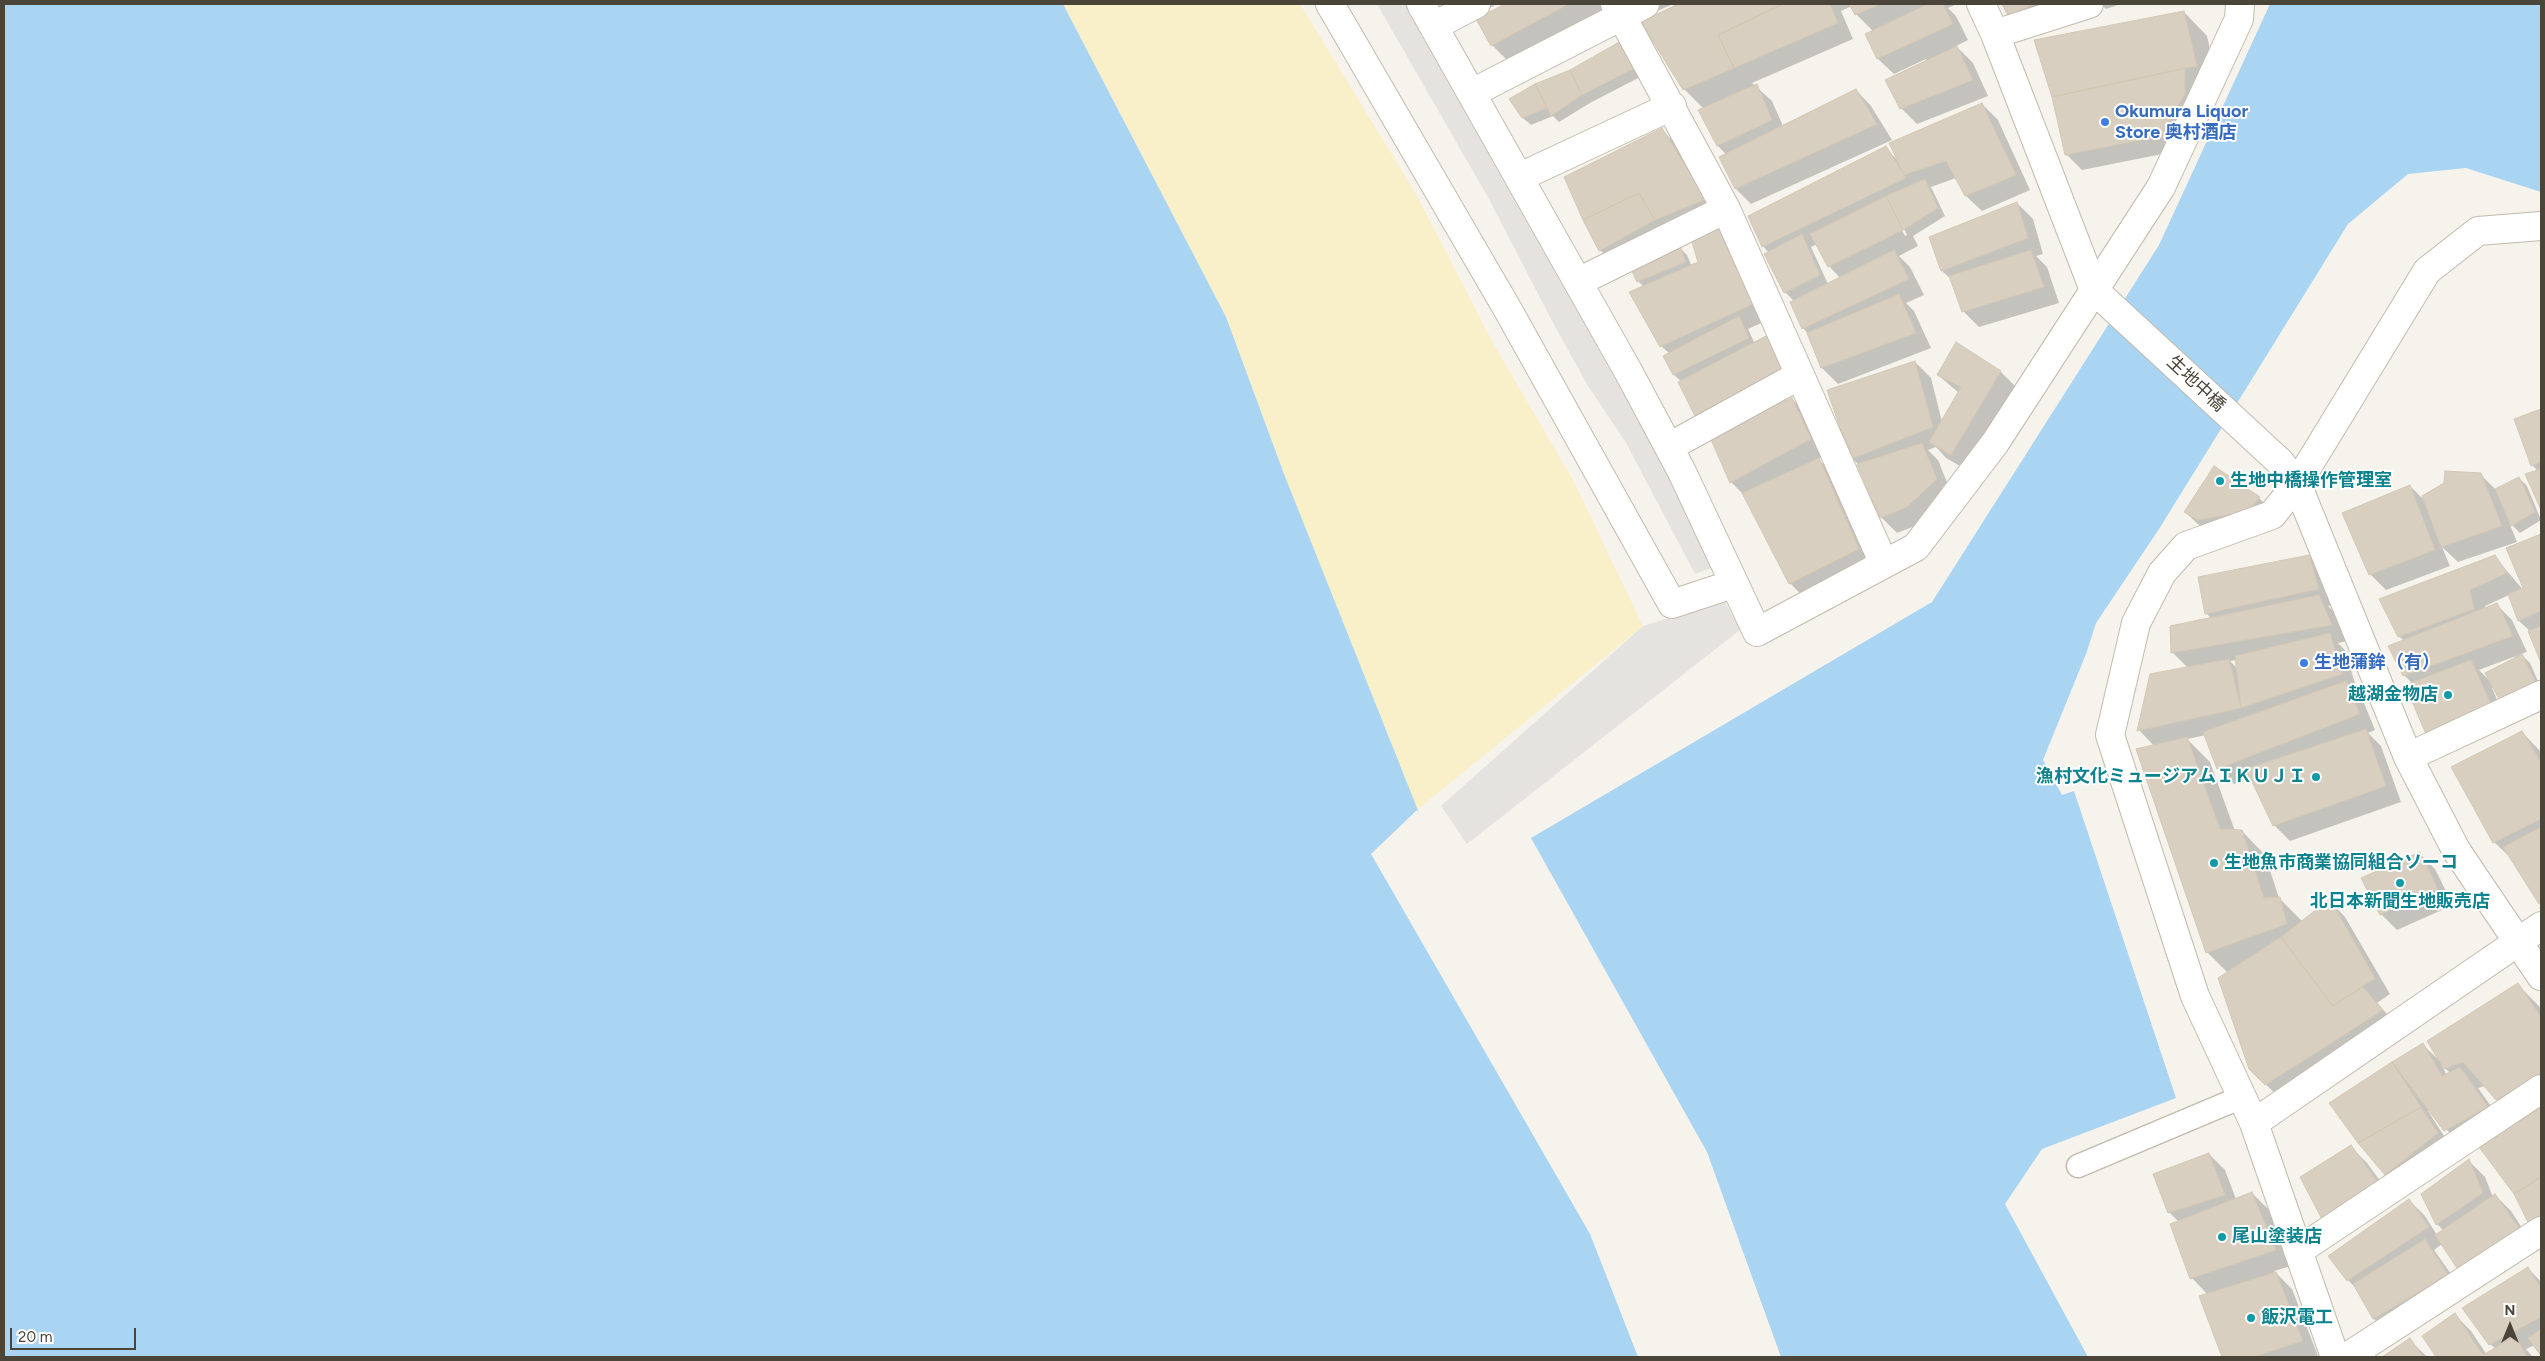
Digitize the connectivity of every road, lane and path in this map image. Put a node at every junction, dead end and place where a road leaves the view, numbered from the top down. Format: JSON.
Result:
{"nodes":[{"id":1,"x":1330,"y":4,"type":"edge"},
{"id":2,"x":1476,"y":4,"type":"edge"},
{"id":3,"x":1980,"y":4,"type":"edge"},
{"id":4,"x":2089,"y":4,"type":"edge"},
{"id":5,"x":2240,"y":4,"type":"edge"},
{"id":6,"x":1627,"y":8,"type":"edge"},
{"id":7,"x":1427,"y":15,"type":"edge"},
{"id":8,"x":1995,"y":34,"type":"junction"},
{"id":9,"x":1472,"y":93,"type":"junction"},
{"id":10,"x":1672,"y":106,"type":"junction"},
{"id":11,"x":1520,"y":177,"type":"junction"},
{"id":12,"x":1726,"y":209,"type":"junction"},
{"id":13,"x":2541,"y":226,"type":"edge"},
{"id":14,"x":1578,"y":282,"type":"junction"},
{"id":15,"x":2102,"y":298,"type":"junction"},
{"id":16,"x":1800,"y":375,"type":"junction"},
{"id":17,"x":1668,"y":447,"type":"junction"},
{"id":18,"x":2297,"y":484,"type":"junction"},
{"id":19,"x":1884,"y":564,"type":"junction"},
{"id":20,"x":1733,"y":584,"type":"junction"},
{"id":21,"x":2541,"y":695,"type":"edge"},
{"id":22,"x":2408,"y":757,"type":"junction"},
{"id":23,"x":2541,"y":926,"type":"edge"},
{"id":24,"x":2517,"y":941,"type":"junction"},
{"id":25,"x":2541,"y":976,"type":"edge"},
{"id":26,"x":2541,"y":1089,"type":"edge"},
{"id":27,"x":2242,"y":1097,"type":"junction"},
{"id":28,"x":2254,"y":1123,"type":"junction"},
{"id":29,"x":2078,"y":1166,"type":"dead end"},
{"id":30,"x":2541,"y":1231,"type":"edge"},
{"id":31,"x":2298,"y":1251,"type":"junction"},
{"id":32,"x":2335,"y":1357,"type":"edge"},
{"id":33,"x":2347,"y":1357,"type":"edge"}],
"edges":[{"from":1,"to":20,"type":"street"},
{"from":2,"to":7,"type":"street"},
{"from":3,"to":8,"type":"street"},
{"from":4,"to":8,"type":"street"},
{"from":5,"to":15,"type":"street"},
{"from":6,"to":9,"type":"street"},
{"from":6,"to":10,"type":"street"},
{"from":7,"to":9,"type":"street"},
{"from":8,"to":15,"type":"street"},
{"from":9,"to":11,"type":"street"},
{"from":10,"to":11,"type":"street"},
{"from":10,"to":12,"type":"street"},
{"from":11,"to":14,"type":"street"},
{"from":12,"to":14,"type":"street"},
{"from":12,"to":16,"type":"street"},
{"from":13,"to":18,"type":"street"},
{"from":14,"to":17,"type":"street"},
{"from":15,"to":18,"type":"street","name":"生地中橋"},
{"from":15,"to":19,"type":"street"},
{"from":16,"to":17,"type":"street"},
{"from":16,"to":19,"type":"street"},
{"from":17,"to":20,"type":"street"},
{"from":18,"to":22,"type":"street","name":"生地中橋"},
{"from":18,"to":27,"type":"street"},
{"from":19,"to":20,"type":"street"},
{"from":21,"to":22,"type":"street"},
{"from":22,"to":24,"type":"street","name":"生地中橋"},
{"from":23,"to":24,"type":"street"},
{"from":24,"to":25,"type":"street","name":"生地中橋"},
{"from":24,"to":28,"type":"street"},
{"from":26,"to":31,"type":"street"},
{"from":27,"to":28,"type":"street"},
{"from":27,"to":29,"type":"lane"},
{"from":28,"to":31,"type":"street"},
{"from":30,"to":33,"type":"street"},
{"from":31,"to":32,"type":"street"}]}
